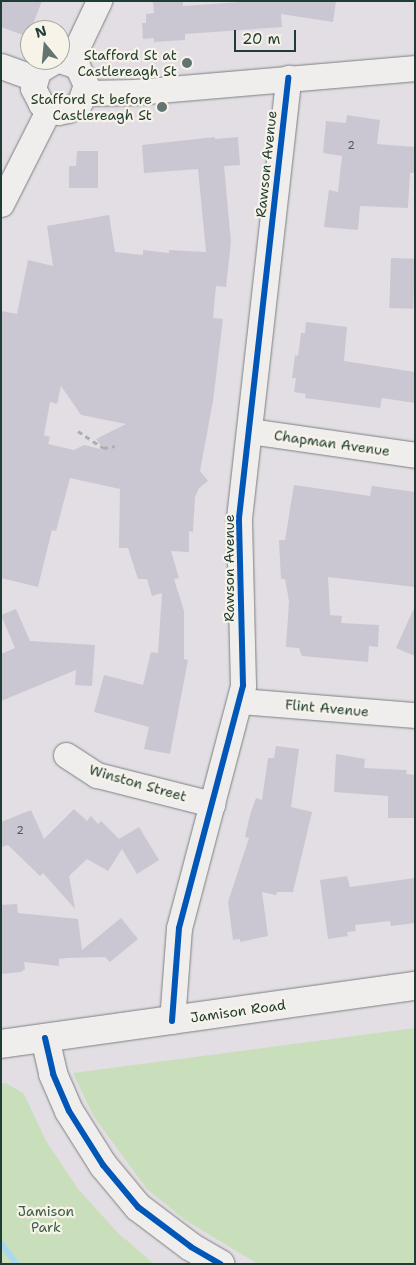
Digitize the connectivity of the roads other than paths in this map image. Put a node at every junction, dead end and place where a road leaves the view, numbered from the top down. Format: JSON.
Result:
{"nodes":[{"id":1,"x":99,"y":1,"type":"edge"},
{"id":2,"x":70,"y":47,"type":"edge"},
{"id":3,"x":70,"y":65,"type":"edge"},
{"id":4,"x":1,"y":66,"type":"edge"},
{"id":5,"x":415,"y":68,"type":"edge"},
{"id":6,"x":39,"y":70,"type":"edge"},
{"id":7,"x":34,"y":78,"type":"junction"},
{"id":8,"x":288,"y":78,"type":"junction"},
{"id":9,"x":84,"y":93,"type":"junction"},
{"id":10,"x":49,"y":110,"type":"junction"},
{"id":11,"x":1,"y":204,"type":"edge"},
{"id":12,"x":250,"y":431,"type":"junction"},
{"id":13,"x":415,"y":455,"type":"edge"},
{"id":14,"x":240,"y":700,"type":"junction"},
{"id":15,"x":415,"y":715,"type":"edge"},
{"id":16,"x":66,"y":755,"type":"dead end"},
{"id":17,"x":212,"y":804,"type":"junction"},
{"id":18,"x":415,"y":986,"type":"edge"},
{"id":19,"x":172,"y":1021,"type":"junction"},
{"id":20,"x":45,"y":1038,"type":"junction"},
{"id":21,"x":1,"y":1044,"type":"edge"},
{"id":22,"x":220,"y":1264,"type":"edge"}],
"edges":[{"from":1,"to":2,"type":"street"},
{"from":3,"to":9,"type":"street"},
{"from":4,"to":7,"type":"street"},
{"from":5,"to":8,"type":"street"},
{"from":6,"to":7,"type":"street"},
{"from":7,"to":10,"type":"street"},
{"from":8,"to":9,"type":"street"},
{"from":8,"to":12,"type":"street","name":"Rawson Avenue"},
{"from":9,"to":10,"type":"street"},
{"from":10,"to":11,"type":"street"},
{"from":12,"to":13,"type":"street","name":"Chapman Avenue"},
{"from":12,"to":14,"type":"street","name":"Rawson Avenue"},
{"from":14,"to":15,"type":"street","name":"Flint Avenue"},
{"from":14,"to":17,"type":"street","name":"Rawson Avenue"},
{"from":16,"to":17,"type":"street","name":"Winston Street"},
{"from":17,"to":19,"type":"street","name":"Rawson Avenue"},
{"from":18,"to":19,"type":"main road","name":"Jamison Road"},
{"from":19,"to":20,"type":"main road","name":"Jamison Road"},
{"from":20,"to":21,"type":"main road","name":"Jamison Road"},
{"from":20,"to":22,"type":"main road"}]}
